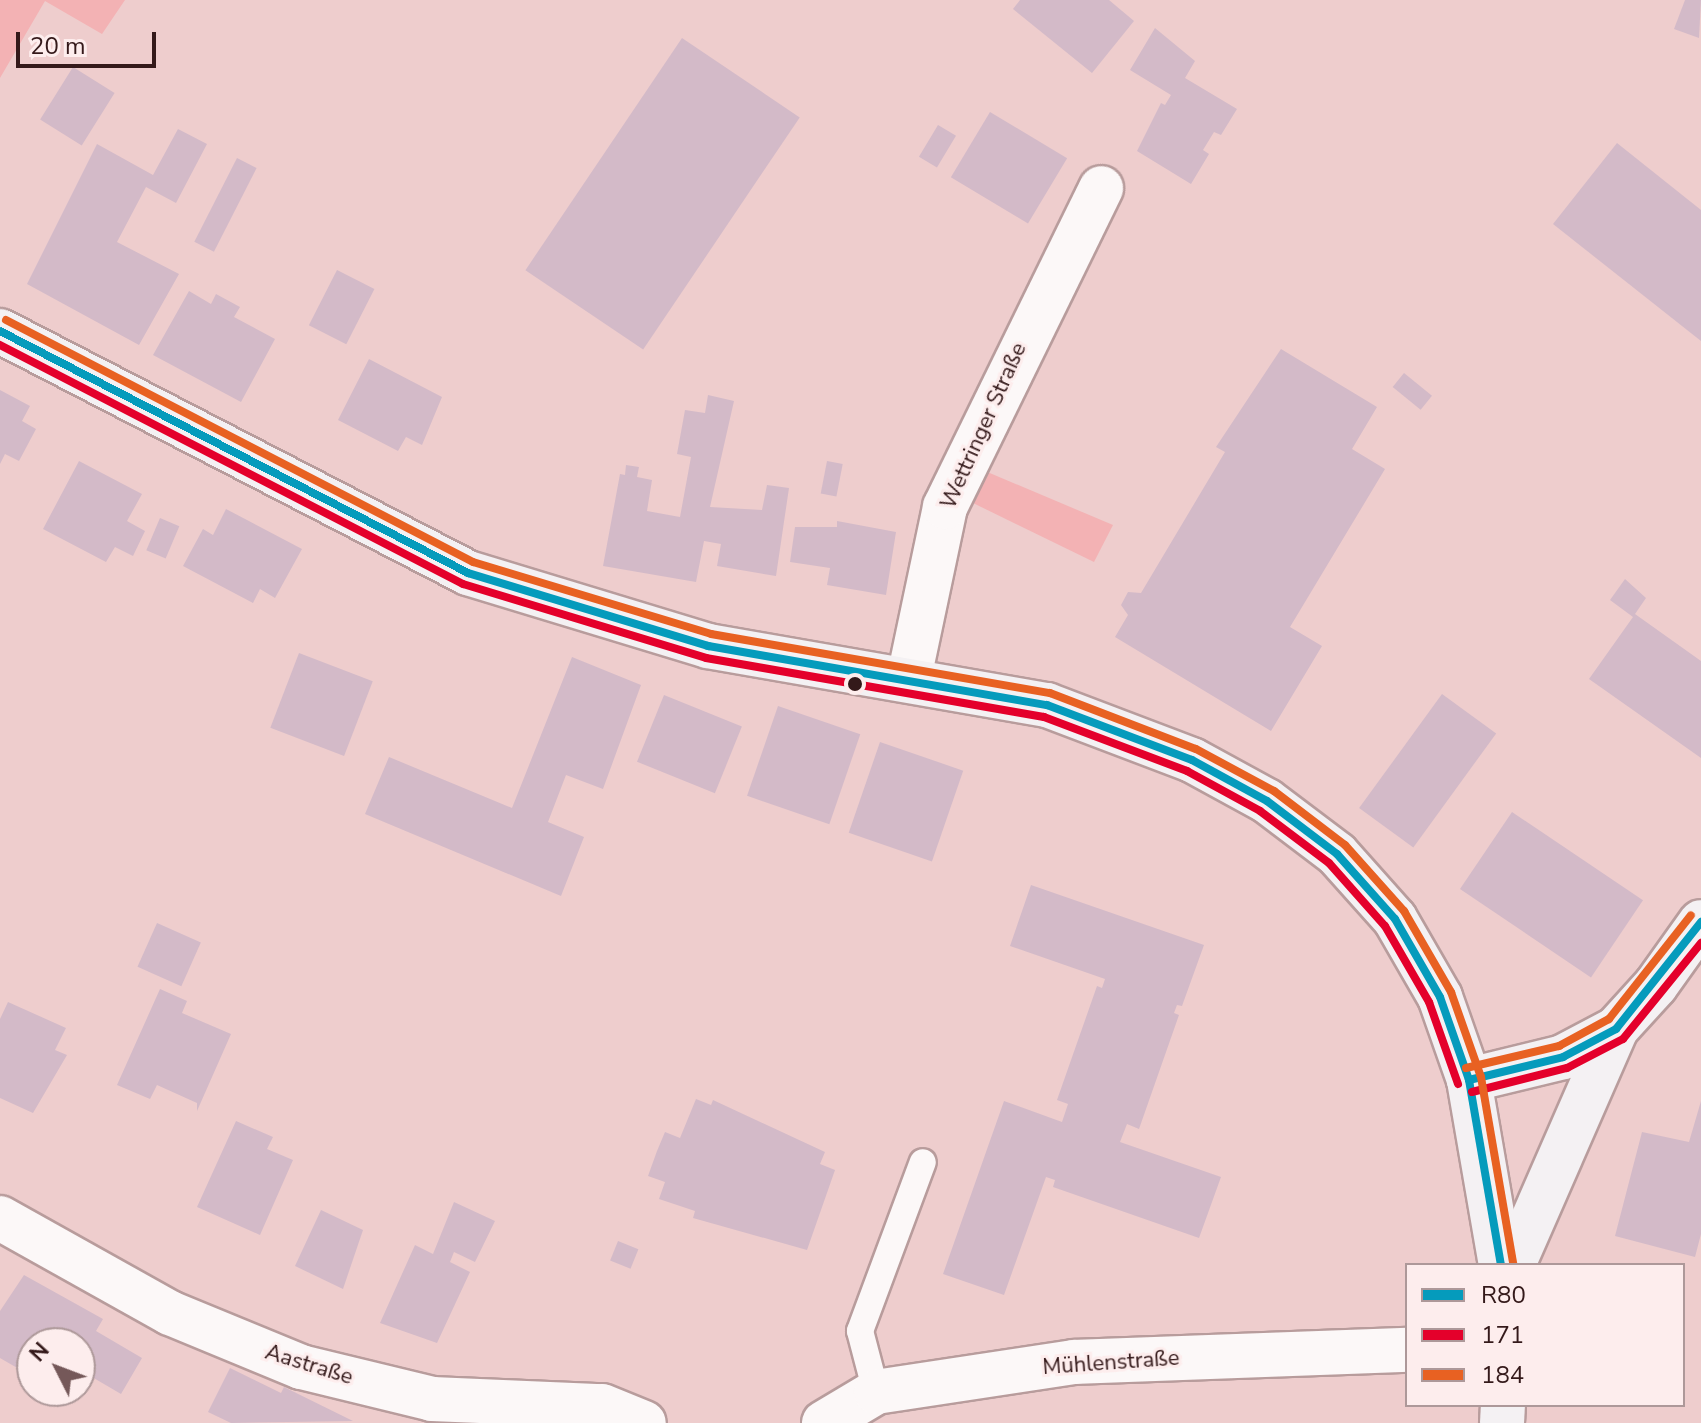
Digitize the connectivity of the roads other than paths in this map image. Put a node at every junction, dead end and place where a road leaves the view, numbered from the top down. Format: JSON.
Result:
{"nodes":[{"id":1,"x":1101,"y":188,"type":"dead end"},
{"id":2,"x":0,"y":331,"type":"edge"},
{"id":3,"x":909,"y":678,"type":"junction"},
{"id":4,"x":1701,"y":922,"type":"edge"},
{"id":5,"x":1616,"y":1029,"type":"junction"},
{"id":6,"x":1469,"y":1080,"type":"junction"},
{"id":7,"x":923,"y":1162,"type":"dead end"},
{"id":8,"x":0,"y":1218,"type":"edge"},
{"id":9,"x":1501,"y":1263,"type":"edge"},
{"id":10,"x":1514,"y":1263,"type":"edge"},
{"id":11,"x":1405,"y":1350,"type":"edge"},
{"id":12,"x":876,"y":1392,"type":"junction"},
{"id":13,"x":644,"y":1423,"type":"edge"},
{"id":14,"x":824,"y":1423,"type":"edge"}],
"edges":[{"from":1,"to":3,"type":"street","name":"Wettringer Straße"},
{"from":2,"to":3,"type":"main road"},
{"from":3,"to":6,"type":"main road"},
{"from":4,"to":5,"type":"main road"},
{"from":5,"to":6,"type":"main road"},
{"from":5,"to":10,"type":"main road"},
{"from":6,"to":9,"type":"main road"},
{"from":7,"to":12,"type":"lane"},
{"from":8,"to":13,"type":"street","name":"Aastraße"},
{"from":11,"to":12,"type":"street","name":"Mühlenstraße"},
{"from":12,"to":14,"type":"street","name":"Mühlenstraße"}]}
